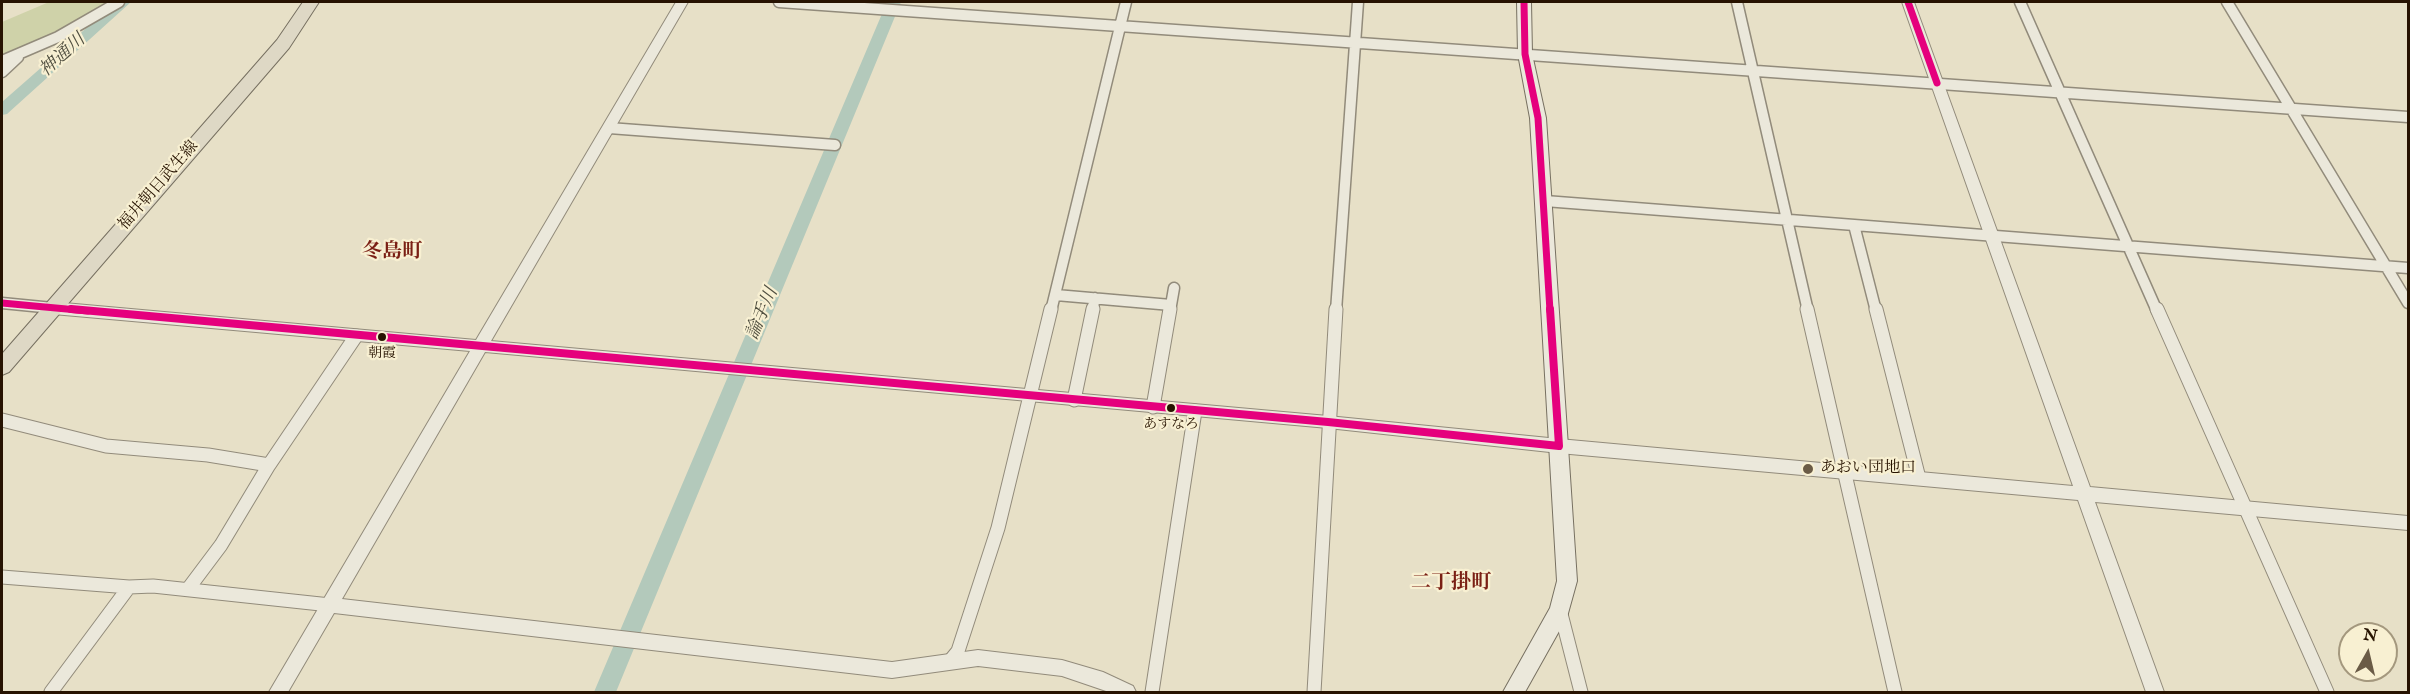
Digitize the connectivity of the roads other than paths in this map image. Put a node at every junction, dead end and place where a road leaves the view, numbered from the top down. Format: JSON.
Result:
{"nodes":[{"id":1,"x":119,"y":2,"type":"edge"},
{"id":2,"x":311,"y":2,"type":"edge"},
{"id":3,"x":682,"y":2,"type":"edge"},
{"id":4,"x":779,"y":2,"type":"edge"},
{"id":5,"x":1126,"y":2,"type":"edge"},
{"id":6,"x":1358,"y":2,"type":"edge"},
{"id":7,"x":1524,"y":2,"type":"edge"},
{"id":8,"x":1737,"y":2,"type":"edge"},
{"id":9,"x":1908,"y":2,"type":"edge"},
{"id":10,"x":2020,"y":2,"type":"edge"},
{"id":11,"x":2227,"y":2,"type":"edge"},
{"id":12,"x":1120,"y":26,"type":"junction"},
{"id":13,"x":1356,"y":42,"type":"junction"},
{"id":14,"x":24,"y":52,"type":"junction"},
{"id":15,"x":1525,"y":54,"type":"junction"},
{"id":16,"x":2,"y":61,"type":"edge"},
{"id":17,"x":1753,"y":70,"type":"junction"},
{"id":18,"x":2,"y":72,"type":"edge"},
{"id":19,"x":1937,"y":83,"type":"junction"},
{"id":20,"x":2060,"y":92,"type":"junction"},
{"id":21,"x":2292,"y":109,"type":"junction"},
{"id":22,"x":2409,"y":117,"type":"edge"},
{"id":23,"x":609,"y":128,"type":"junction"},
{"id":24,"x":833,"y":145,"type":"dead end"},
{"id":25,"x":1545,"y":201,"type":"junction"},
{"id":26,"x":1788,"y":220,"type":"junction"},
{"id":27,"x":1854,"y":225,"type":"junction"},
{"id":28,"x":1991,"y":236,"type":"junction"},
{"id":29,"x":2129,"y":247,"type":"junction"},
{"id":30,"x":2387,"y":267,"type":"junction"},
{"id":31,"x":2409,"y":268,"type":"edge"},
{"id":32,"x":1174,"y":288,"type":"dead end"},
{"id":33,"x":1056,"y":295,"type":"junction"},
{"id":34,"x":1095,"y":298,"type":"junction"},
{"id":35,"x":2,"y":303,"type":"edge"},
{"id":36,"x":2409,"y":303,"type":"edge"},
{"id":37,"x":1171,"y":305,"type":"junction"},
{"id":38,"x":53,"y":308,"type":"junction"},
{"id":39,"x":356,"y":336,"type":"junction"},
{"id":40,"x":479,"y":348,"type":"junction"},
{"id":41,"x":2,"y":367,"type":"edge"},
{"id":42,"x":1031,"y":397,"type":"junction"},
{"id":43,"x":1074,"y":400,"type":"junction"},
{"id":44,"x":1153,"y":407,"type":"junction"},
{"id":45,"x":1196,"y":411,"type":"junction"},
{"id":46,"x":2,"y":420,"type":"edge"},
{"id":47,"x":1328,"y":422,"type":"junction"},
{"id":48,"x":1558,"y":446,"type":"junction"},
{"id":49,"x":269,"y":465,"type":"junction"},
{"id":50,"x":1845,"y":472,"type":"junction"},
{"id":51,"x":1919,"y":478,"type":"junction"},
{"id":52,"x":2085,"y":495,"type":"junction"},
{"id":53,"x":2245,"y":508,"type":"junction"},
{"id":54,"x":2409,"y":523,"type":"edge"},
{"id":55,"x":2,"y":578,"type":"edge"},
{"id":56,"x":129,"y":586,"type":"junction"},
{"id":57,"x":188,"y":589,"type":"junction"},
{"id":58,"x":330,"y":605,"type":"junction"},
{"id":59,"x":1560,"y":610,"type":"junction"},
{"id":60,"x":949,"y":662,"type":"junction"},
{"id":61,"x":51,"y":693,"type":"edge"},
{"id":62,"x":278,"y":693,"type":"edge"},
{"id":63,"x":1126,"y":693,"type":"edge"},
{"id":64,"x":1152,"y":693,"type":"edge"},
{"id":65,"x":1314,"y":693,"type":"edge"},
{"id":66,"x":1514,"y":693,"type":"edge"},
{"id":67,"x":1581,"y":693,"type":"edge"},
{"id":68,"x":1895,"y":693,"type":"edge"},
{"id":69,"x":2155,"y":693,"type":"edge"},
{"id":70,"x":2327,"y":693,"type":"edge"}],
"edges":[{"from":1,"to":14,"type":"street"},
{"from":2,"to":38,"type":"main road","name":"福井朝日武生線"},
{"from":3,"to":23,"type":"street"},
{"from":4,"to":12,"type":"street"},
{"from":5,"to":12,"type":"street"},
{"from":6,"to":13,"type":"street"},
{"from":7,"to":15,"type":"main road"},
{"from":8,"to":17,"type":"street"},
{"from":9,"to":19,"type":"street"},
{"from":10,"to":20,"type":"street"},
{"from":11,"to":21,"type":"street"},
{"from":12,"to":13,"type":"street"},
{"from":12,"to":33,"type":"street"},
{"from":13,"to":15,"type":"street"},
{"from":13,"to":47,"type":"street"},
{"from":14,"to":16,"type":"street"},
{"from":14,"to":18,"type":"street"},
{"from":15,"to":17,"type":"street"},
{"from":15,"to":25,"type":"main road"},
{"from":17,"to":19,"type":"street"},
{"from":17,"to":26,"type":"street"},
{"from":19,"to":20,"type":"street"},
{"from":19,"to":28,"type":"street"},
{"from":20,"to":21,"type":"street"},
{"from":20,"to":29,"type":"street"},
{"from":21,"to":22,"type":"street"},
{"from":21,"to":30,"type":"street"},
{"from":23,"to":24,"type":"street"},
{"from":23,"to":40,"type":"street"},
{"from":25,"to":26,"type":"street"},
{"from":25,"to":48,"type":"main road"},
{"from":26,"to":27,"type":"street"},
{"from":26,"to":50,"type":"street"},
{"from":27,"to":28,"type":"street"},
{"from":27,"to":51,"type":"street"},
{"from":28,"to":29,"type":"street"},
{"from":28,"to":52,"type":"street"},
{"from":29,"to":30,"type":"street"},
{"from":29,"to":53,"type":"street"},
{"from":30,"to":31,"type":"street"},
{"from":30,"to":36,"type":"street"},
{"from":32,"to":37,"type":"street"},
{"from":33,"to":34,"type":"street"},
{"from":33,"to":42,"type":"street"},
{"from":34,"to":37,"type":"street"},
{"from":34,"to":43,"type":"street"},
{"from":35,"to":38,"type":"street"},
{"from":37,"to":44,"type":"street"},
{"from":38,"to":39,"type":"street"},
{"from":38,"to":41,"type":"main road","name":"福井朝日武生線"},
{"from":39,"to":40,"type":"street"},
{"from":39,"to":49,"type":"street"},
{"from":40,"to":42,"type":"street"},
{"from":40,"to":58,"type":"street"},
{"from":42,"to":43,"type":"street"},
{"from":42,"to":60,"type":"street"},
{"from":43,"to":44,"type":"street"},
{"from":44,"to":45,"type":"street"},
{"from":45,"to":47,"type":"street"},
{"from":45,"to":64,"type":"street"},
{"from":46,"to":49,"type":"street"},
{"from":47,"to":48,"type":"street"},
{"from":47,"to":65,"type":"street"},
{"from":48,"to":50,"type":"street"},
{"from":48,"to":59,"type":"main road"},
{"from":49,"to":57,"type":"street"},
{"from":50,"to":51,"type":"street"},
{"from":50,"to":68,"type":"street"},
{"from":51,"to":52,"type":"street"},
{"from":52,"to":53,"type":"street"},
{"from":52,"to":69,"type":"street"},
{"from":53,"to":54,"type":"street"},
{"from":53,"to":70,"type":"street"},
{"from":55,"to":56,"type":"street"},
{"from":56,"to":57,"type":"street"},
{"from":56,"to":61,"type":"street"},
{"from":57,"to":58,"type":"street"},
{"from":58,"to":60,"type":"street"},
{"from":58,"to":62,"type":"street"},
{"from":59,"to":66,"type":"main road"},
{"from":59,"to":67,"type":"street"},
{"from":60,"to":63,"type":"street"}]}
